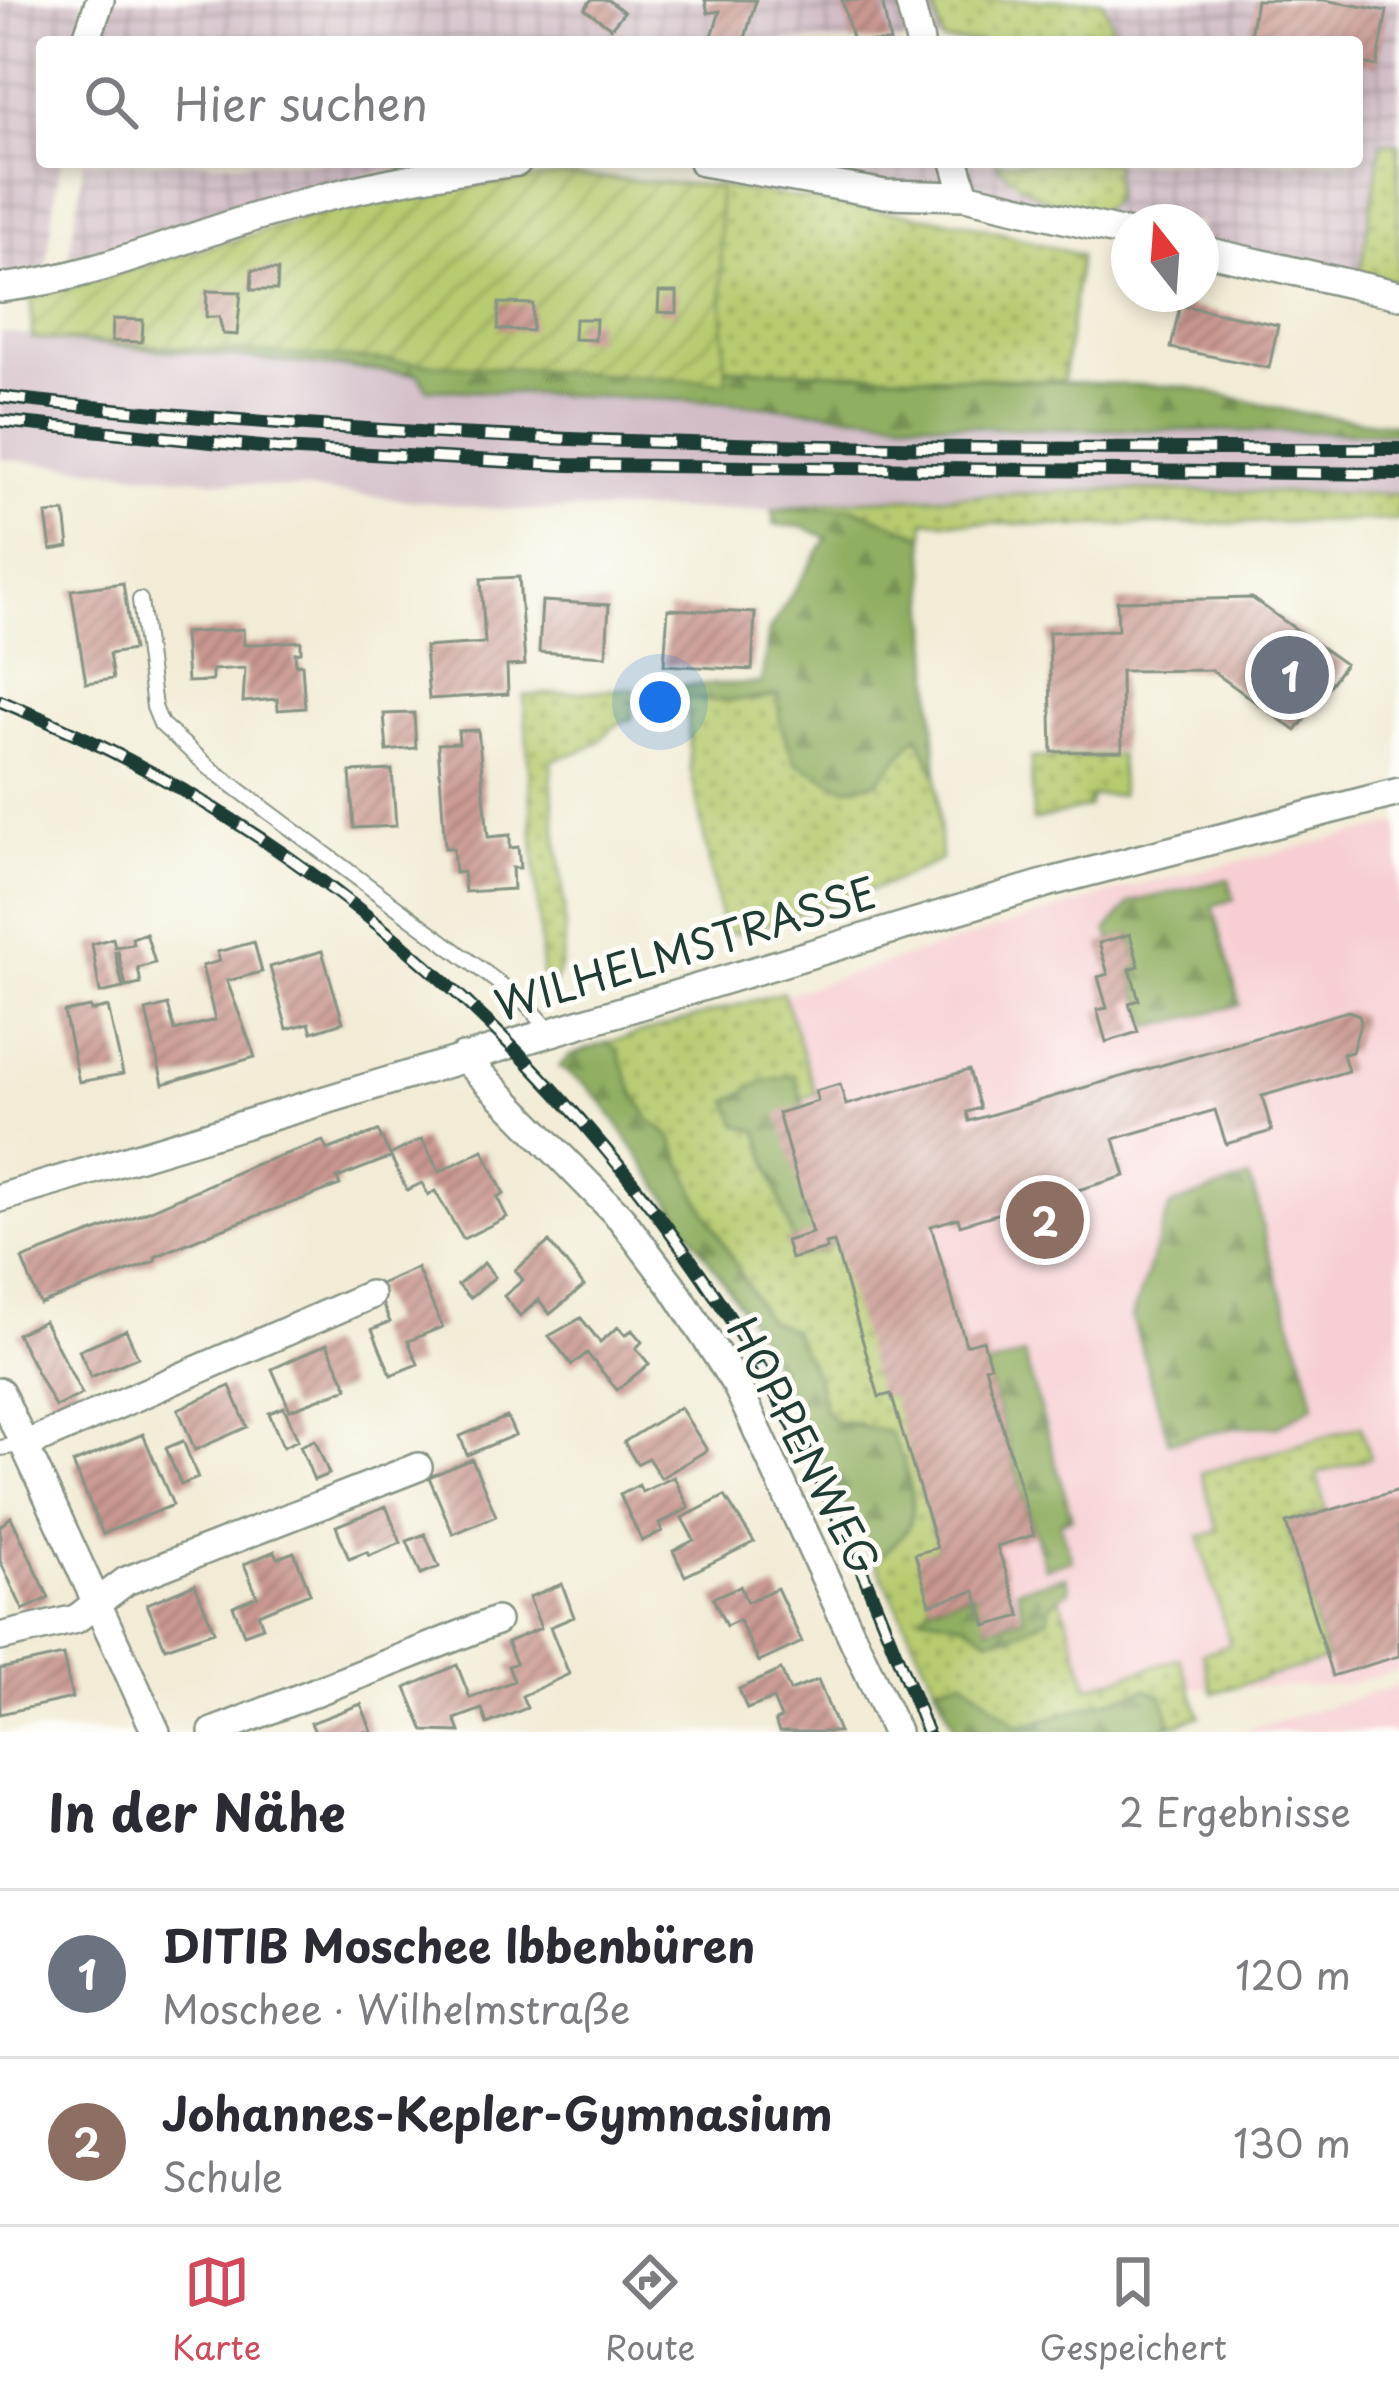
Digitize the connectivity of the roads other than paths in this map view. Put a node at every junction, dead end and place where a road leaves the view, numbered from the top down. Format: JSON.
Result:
{"nodes":[{"id":1,"x":100,"y":0,"type":"edge"},
{"id":2,"x":909,"y":0,"type":"edge"},
{"id":3,"x":87,"y":36,"type":"edge"},
{"id":4,"x":918,"y":36,"type":"edge"},
{"id":5,"x":468,"y":168,"type":"edge"},
{"id":6,"x":737,"y":168,"type":"edge"},
{"id":7,"x":957,"y":168,"type":"edge"},
{"id":8,"x":965,"y":196,"type":"junction"},
{"id":9,"x":1111,"y":230,"type":"edge"},
{"id":10,"x":1219,"y":254,"type":"edge"},
{"id":11,"x":0,"y":287,"type":"edge"},
{"id":12,"x":1399,"y":296,"type":"edge"},
{"id":13,"x":140,"y":600,"type":"dead end"},
{"id":14,"x":1399,"y":792,"type":"edge"},
{"id":15,"x":550,"y":1031,"type":"junction"},
{"id":16,"x":463,"y":1057,"type":"junction"},
{"id":17,"x":0,"y":1198,"type":"edge"},
{"id":18,"x":370,"y":1294,"type":"dead end"},
{"id":19,"x":0,"y":1392,"type":"edge"},
{"id":20,"x":13,"y":1446,"type":"edge"},
{"id":21,"x":418,"y":1467,"type":"dead end"},
{"id":22,"x":98,"y":1603,"type":"junction"},
{"id":23,"x":496,"y":1621,"type":"dead end"},
{"id":24,"x":0,"y":1637,"type":"edge"},
{"id":25,"x":156,"y":1732,"type":"edge"},
{"id":26,"x":213,"y":1732,"type":"edge"},
{"id":27,"x":896,"y":1732,"type":"edge"}],
"edges":[{"from":1,"to":3,"type":"street"},
{"from":2,"to":4,"type":"street"},
{"from":5,"to":11,"type":"street"},
{"from":6,"to":8,"type":"street"},
{"from":7,"to":8,"type":"street"},
{"from":8,"to":9,"type":"street"},
{"from":10,"to":12,"type":"street"},
{"from":13,"to":15,"type":"lane"},
{"from":14,"to":15,"type":"street","name":"WILHELMSTRASSE"},
{"from":15,"to":16,"type":"street","name":"WILHELMSTRASSE"},
{"from":16,"to":17,"type":"street","name":"WILHELMSTRASSE"},
{"from":16,"to":27,"type":"street","name":"HOPPENWEG"},
{"from":18,"to":20,"type":"street"},
{"from":19,"to":20,"type":"street"},
{"from":20,"to":22,"type":"street"},
{"from":21,"to":22,"type":"street"},
{"from":22,"to":24,"type":"street"},
{"from":22,"to":25,"type":"street"},
{"from":23,"to":26,"type":"street"}]}
